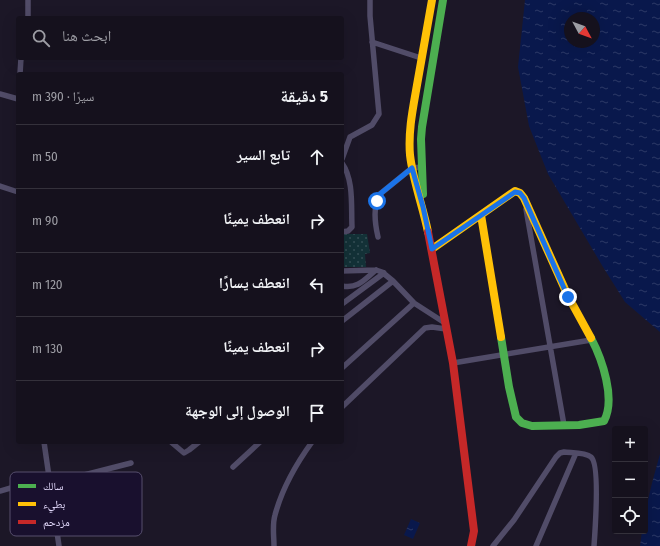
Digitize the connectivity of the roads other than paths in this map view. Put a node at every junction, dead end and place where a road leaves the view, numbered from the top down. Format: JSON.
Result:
{"nodes":[{"id":1,"x":27,"y":0,"type":"edge"},
{"id":2,"x":370,"y":0,"type":"edge"},
{"id":3,"x":432,"y":0,"type":"edge"},
{"id":4,"x":443,"y":0,"type":"edge"},
{"id":5,"x":28,"y":16,"type":"edge"},
{"id":6,"x":372,"y":42,"type":"junction"},
{"id":7,"x":421,"y":58,"type":"junction"},
{"id":8,"x":21,"y":60,"type":"edge"},
{"id":9,"x":20,"y":72,"type":"edge"},
{"id":10,"x":417,"y":82,"type":"junction"},
{"id":11,"x":429,"y":83,"type":"junction"},
{"id":12,"x":0,"y":94,"type":"edge"},
{"id":13,"x":16,"y":98,"type":"edge"},
{"id":14,"x":344,"y":154,"type":"edge"},
{"id":15,"x":344,"y":167,"type":"edge"},
{"id":16,"x":422,"y":167,"type":"junction"},
{"id":17,"x":412,"y":168,"type":"junction"},
{"id":18,"x":0,"y":186,"type":"edge"},
{"id":19,"x":16,"y":191,"type":"edge"},
{"id":20,"x":524,"y":198,"type":"junction"},
{"id":21,"x":423,"y":207,"type":"junction"},
{"id":22,"x":481,"y":215,"type":"junction"},
{"id":23,"x":344,"y":232,"type":"edge"},
{"id":24,"x":378,"y":237,"type":"dead end"},
{"id":25,"x":432,"y":249,"type":"junction"},
{"id":26,"x":376,"y":270,"type":"junction"},
{"id":27,"x":344,"y":271,"type":"edge"},
{"id":28,"x":384,"y":273,"type":"junction"},
{"id":29,"x":393,"y":280,"type":"junction"},
{"id":30,"x":344,"y":286,"type":"edge"},
{"id":31,"x":344,"y":303,"type":"edge"},
{"id":32,"x":414,"y":303,"type":"junction"},
{"id":33,"x":344,"y":319,"type":"edge"},
{"id":34,"x":446,"y":326,"type":"junction"},
{"id":35,"x":591,"y":340,"type":"junction"},
{"id":36,"x":551,"y":347,"type":"junction"},
{"id":37,"x":503,"y":354,"type":"junction"},
{"id":38,"x":453,"y":363,"type":"junction"},
{"id":39,"x":344,"y":366,"type":"edge"},
{"id":40,"x":344,"y":405,"type":"edge"},
{"id":41,"x":564,"y":425,"type":"junction"},
{"id":42,"x":44,"y":444,"type":"edge"},
{"id":43,"x":173,"y":444,"type":"edge"},
{"id":44,"x":196,"y":444,"type":"edge"},
{"id":45,"x":258,"y":444,"type":"edge"},
{"id":46,"x":311,"y":444,"type":"edge"},
{"id":47,"x":576,"y":453,"type":"junction"},
{"id":48,"x":131,"y":463,"type":"dead end"},
{"id":49,"x":233,"y":467,"type":"dead end"},
{"id":50,"x":48,"y":472,"type":"edge"},
{"id":51,"x":90,"y":472,"type":"edge"},
{"id":52,"x":10,"y":489,"type":"edge"},
{"id":53,"x":0,"y":491,"type":"edge"},
{"id":54,"x":57,"y":536,"type":"edge"},
{"id":55,"x":59,"y":546,"type":"edge"},
{"id":56,"x":274,"y":546,"type":"edge"},
{"id":57,"x":471,"y":546,"type":"edge"},
{"id":58,"x":493,"y":546,"type":"edge"},
{"id":59,"x":536,"y":546,"type":"edge"},
{"id":60,"x":594,"y":546,"type":"edge"}],
"edges":[{"from":1,"to":5,"type":"street"},
{"from":2,"to":6,"type":"street"},
{"from":3,"to":7,"type":"street"},
{"from":4,"to":11,"type":"street"},
{"from":6,"to":7,"type":"street"},
{"from":6,"to":14,"type":"street"},
{"from":7,"to":10,"type":"street"},
{"from":8,"to":9,"type":"street"},
{"from":10,"to":11,"type":"street"},
{"from":10,"to":17,"type":"street"},
{"from":11,"to":16,"type":"street"},
{"from":12,"to":13,"type":"street"},
{"from":15,"to":23,"type":"street"},
{"from":16,"to":17,"type":"street"},
{"from":16,"to":21,"type":"street"},
{"from":17,"to":21,"type":"street"},
{"from":17,"to":24,"type":"street"},
{"from":18,"to":19,"type":"street"},
{"from":20,"to":22,"type":"street"},
{"from":20,"to":35,"type":"street"},
{"from":20,"to":36,"type":"street"},
{"from":21,"to":25,"type":"street"},
{"from":22,"to":25,"type":"street"},
{"from":22,"to":37,"type":"street"},
{"from":25,"to":34,"type":"street"},
{"from":26,"to":27,"type":"street"},
{"from":26,"to":28,"type":"street"},
{"from":26,"to":30,"type":"street"},
{"from":28,"to":29,"type":"street"},
{"from":28,"to":31,"type":"street"},
{"from":29,"to":32,"type":"street"},
{"from":29,"to":33,"type":"street"},
{"from":32,"to":34,"type":"street"},
{"from":32,"to":39,"type":"street"},
{"from":34,"to":38,"type":"street"},
{"from":34,"to":40,"type":"street"},
{"from":35,"to":36,"type":"street"},
{"from":35,"to":41,"type":"street"},
{"from":36,"to":37,"type":"street"},
{"from":36,"to":41,"type":"street"},
{"from":37,"to":38,"type":"street"},
{"from":37,"to":41,"type":"street"},
{"from":38,"to":57,"type":"street"},
{"from":42,"to":50,"type":"street"},
{"from":43,"to":44,"type":"street"},
{"from":45,"to":49,"type":"street"},
{"from":46,"to":56,"type":"street"},
{"from":47,"to":58,"type":"street"},
{"from":47,"to":59,"type":"street"},
{"from":47,"to":60,"type":"street"},
{"from":48,"to":51,"type":"street"},
{"from":52,"to":53,"type":"street"},
{"from":54,"to":55,"type":"street"}]}
